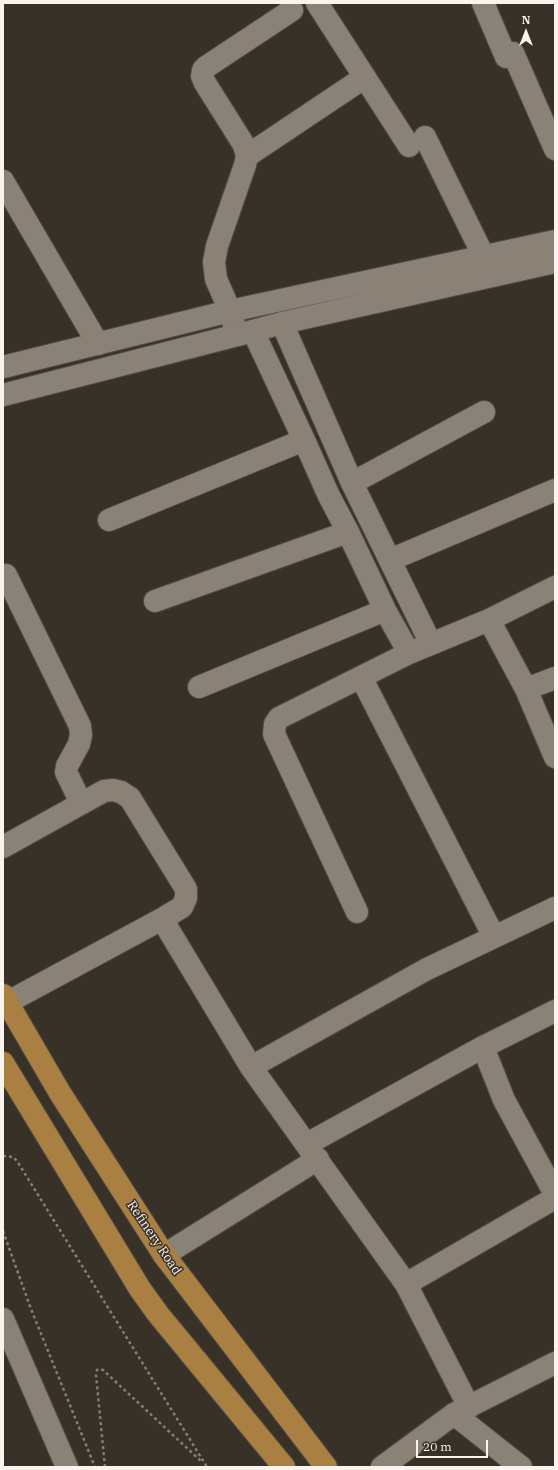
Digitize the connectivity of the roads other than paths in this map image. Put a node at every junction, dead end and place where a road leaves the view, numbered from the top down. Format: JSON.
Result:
{"nodes":[{"id":1,"x":317,"y":3,"type":"edge"},
{"id":2,"x":483,"y":3,"type":"edge"},
{"id":3,"x":292,"y":10,"type":"dead end"},
{"id":4,"x":365,"y":77,"type":"junction"},
{"id":5,"x":555,"y":149,"type":"edge"},
{"id":6,"x":247,"y":156,"type":"junction"},
{"id":7,"x":3,"y":181,"type":"edge"},
{"id":8,"x":555,"y":241,"type":"edge"},
{"id":9,"x":484,"y":257,"type":"junction"},
{"id":10,"x":555,"y":262,"type":"edge"},
{"id":11,"x":230,"y":311,"type":"junction"},
{"id":12,"x":282,"y":323,"type":"junction"},
{"id":13,"x":245,"y":333,"type":"junction"},
{"id":14,"x":98,"y":344,"type":"junction"},
{"id":15,"x":3,"y":367,"type":"edge"},
{"id":16,"x":3,"y":395,"type":"edge"},
{"id":17,"x":484,"y":412,"type":"dead end"},
{"id":18,"x":304,"y":440,"type":"junction"},
{"id":19,"x":352,"y":483,"type":"junction"},
{"id":20,"x":555,"y":490,"type":"edge"},
{"id":21,"x":109,"y":520,"type":"dead end"},
{"id":22,"x":348,"y":532,"type":"junction"},
{"id":23,"x":390,"y":560,"type":"junction"},
{"id":24,"x":6,"y":575,"type":"dead end"},
{"id":25,"x":555,"y":587,"type":"edge"},
{"id":26,"x":155,"y":601,"type":"dead end"},
{"id":27,"x":385,"y":610,"type":"junction"},
{"id":28,"x":489,"y":620,"type":"junction"},
{"id":29,"x":431,"y":644,"type":"junction"},
{"id":30,"x":408,"y":653,"type":"junction"},
{"id":31,"x":361,"y":677,"type":"junction"},
{"id":32,"x":555,"y":678,"type":"edge"},
{"id":33,"x":199,"y":687,"type":"dead end"},
{"id":34,"x":526,"y":689,"type":"junction"},
{"id":35,"x":555,"y":757,"type":"edge"},
{"id":36,"x":81,"y":803,"type":"junction"},
{"id":37,"x":3,"y":847,"type":"edge"},
{"id":38,"x":555,"y":908,"type":"edge"},
{"id":39,"x":356,"y":912,"type":"dead end"},
{"id":40,"x":162,"y":919,"type":"junction"},
{"id":41,"x":494,"y":937,"type":"junction"},
{"id":42,"x":5,"y":999,"type":"edge"},
{"id":43,"x":555,"y":1011,"type":"edge"},
{"id":44,"x":483,"y":1047,"type":"junction"},
{"id":45,"x":3,"y":1063,"type":"edge"},
{"id":46,"x":251,"y":1067,"type":"junction"},
{"id":47,"x":313,"y":1152,"type":"junction"},
{"id":48,"x":555,"y":1194,"type":"edge"},
{"id":49,"x":555,"y":1198,"type":"edge"},
{"id":50,"x":164,"y":1255,"type":"junction"},
{"id":51,"x":406,"y":1284,"type":"junction"},
{"id":52,"x":3,"y":1319,"type":"edge"},
{"id":53,"x":555,"y":1363,"type":"edge"},
{"id":54,"x":461,"y":1411,"type":"junction"},
{"id":55,"x":67,"y":1467,"type":"edge"},
{"id":56,"x":284,"y":1467,"type":"edge"},
{"id":57,"x":324,"y":1467,"type":"edge"},
{"id":58,"x":382,"y":1467,"type":"edge"},
{"id":59,"x":521,"y":1467,"type":"edge"}],
"edges":[{"from":1,"to":4,"type":"street"},
{"from":2,"to":5,"type":"street"},
{"from":3,"to":6,"type":"street"},
{"from":4,"to":6,"type":"street"},
{"from":4,"to":9,"type":"street"},
{"from":6,"to":11,"type":"street"},
{"from":7,"to":14,"type":"street"},
{"from":8,"to":9,"type":"street"},
{"from":9,"to":11,"type":"street"},
{"from":10,"to":12,"type":"street"},
{"from":11,"to":13,"type":"street"},
{"from":11,"to":14,"type":"street"},
{"from":12,"to":13,"type":"street"},
{"from":12,"to":19,"type":"street"},
{"from":13,"to":16,"type":"street"},
{"from":13,"to":18,"type":"street"},
{"from":14,"to":15,"type":"street"},
{"from":17,"to":19,"type":"street"},
{"from":18,"to":21,"type":"street"},
{"from":18,"to":22,"type":"street"},
{"from":19,"to":23,"type":"street"},
{"from":20,"to":23,"type":"street"},
{"from":22,"to":26,"type":"street"},
{"from":22,"to":27,"type":"street"},
{"from":23,"to":29,"type":"street"},
{"from":24,"to":36,"type":"street"},
{"from":25,"to":28,"type":"street"},
{"from":27,"to":30,"type":"street"},
{"from":27,"to":33,"type":"street"},
{"from":28,"to":29,"type":"street"},
{"from":28,"to":34,"type":"street"},
{"from":29,"to":30,"type":"street"},
{"from":30,"to":31,"type":"street"},
{"from":31,"to":39,"type":"street"},
{"from":31,"to":41,"type":"street"},
{"from":32,"to":34,"type":"street"},
{"from":34,"to":35,"type":"street"},
{"from":36,"to":37,"type":"street"},
{"from":36,"to":40,"type":"street"},
{"from":38,"to":41,"type":"street"},
{"from":40,"to":42,"type":"street"},
{"from":40,"to":46,"type":"street"},
{"from":41,"to":46,"type":"street"},
{"from":42,"to":50,"type":"main road","name":"Refinery Road"},
{"from":43,"to":44,"type":"street"},
{"from":44,"to":47,"type":"street"},
{"from":44,"to":48,"type":"street"},
{"from":45,"to":56,"type":"main road"},
{"from":46,"to":47,"type":"street"},
{"from":47,"to":50,"type":"street"},
{"from":47,"to":51,"type":"street"},
{"from":49,"to":51,"type":"street"},
{"from":50,"to":57,"type":"main road","name":"Refinery Road"},
{"from":51,"to":54,"type":"street"},
{"from":52,"to":55,"type":"street"},
{"from":53,"to":54,"type":"street"},
{"from":54,"to":58,"type":"street"},
{"from":54,"to":59,"type":"street"}]}
